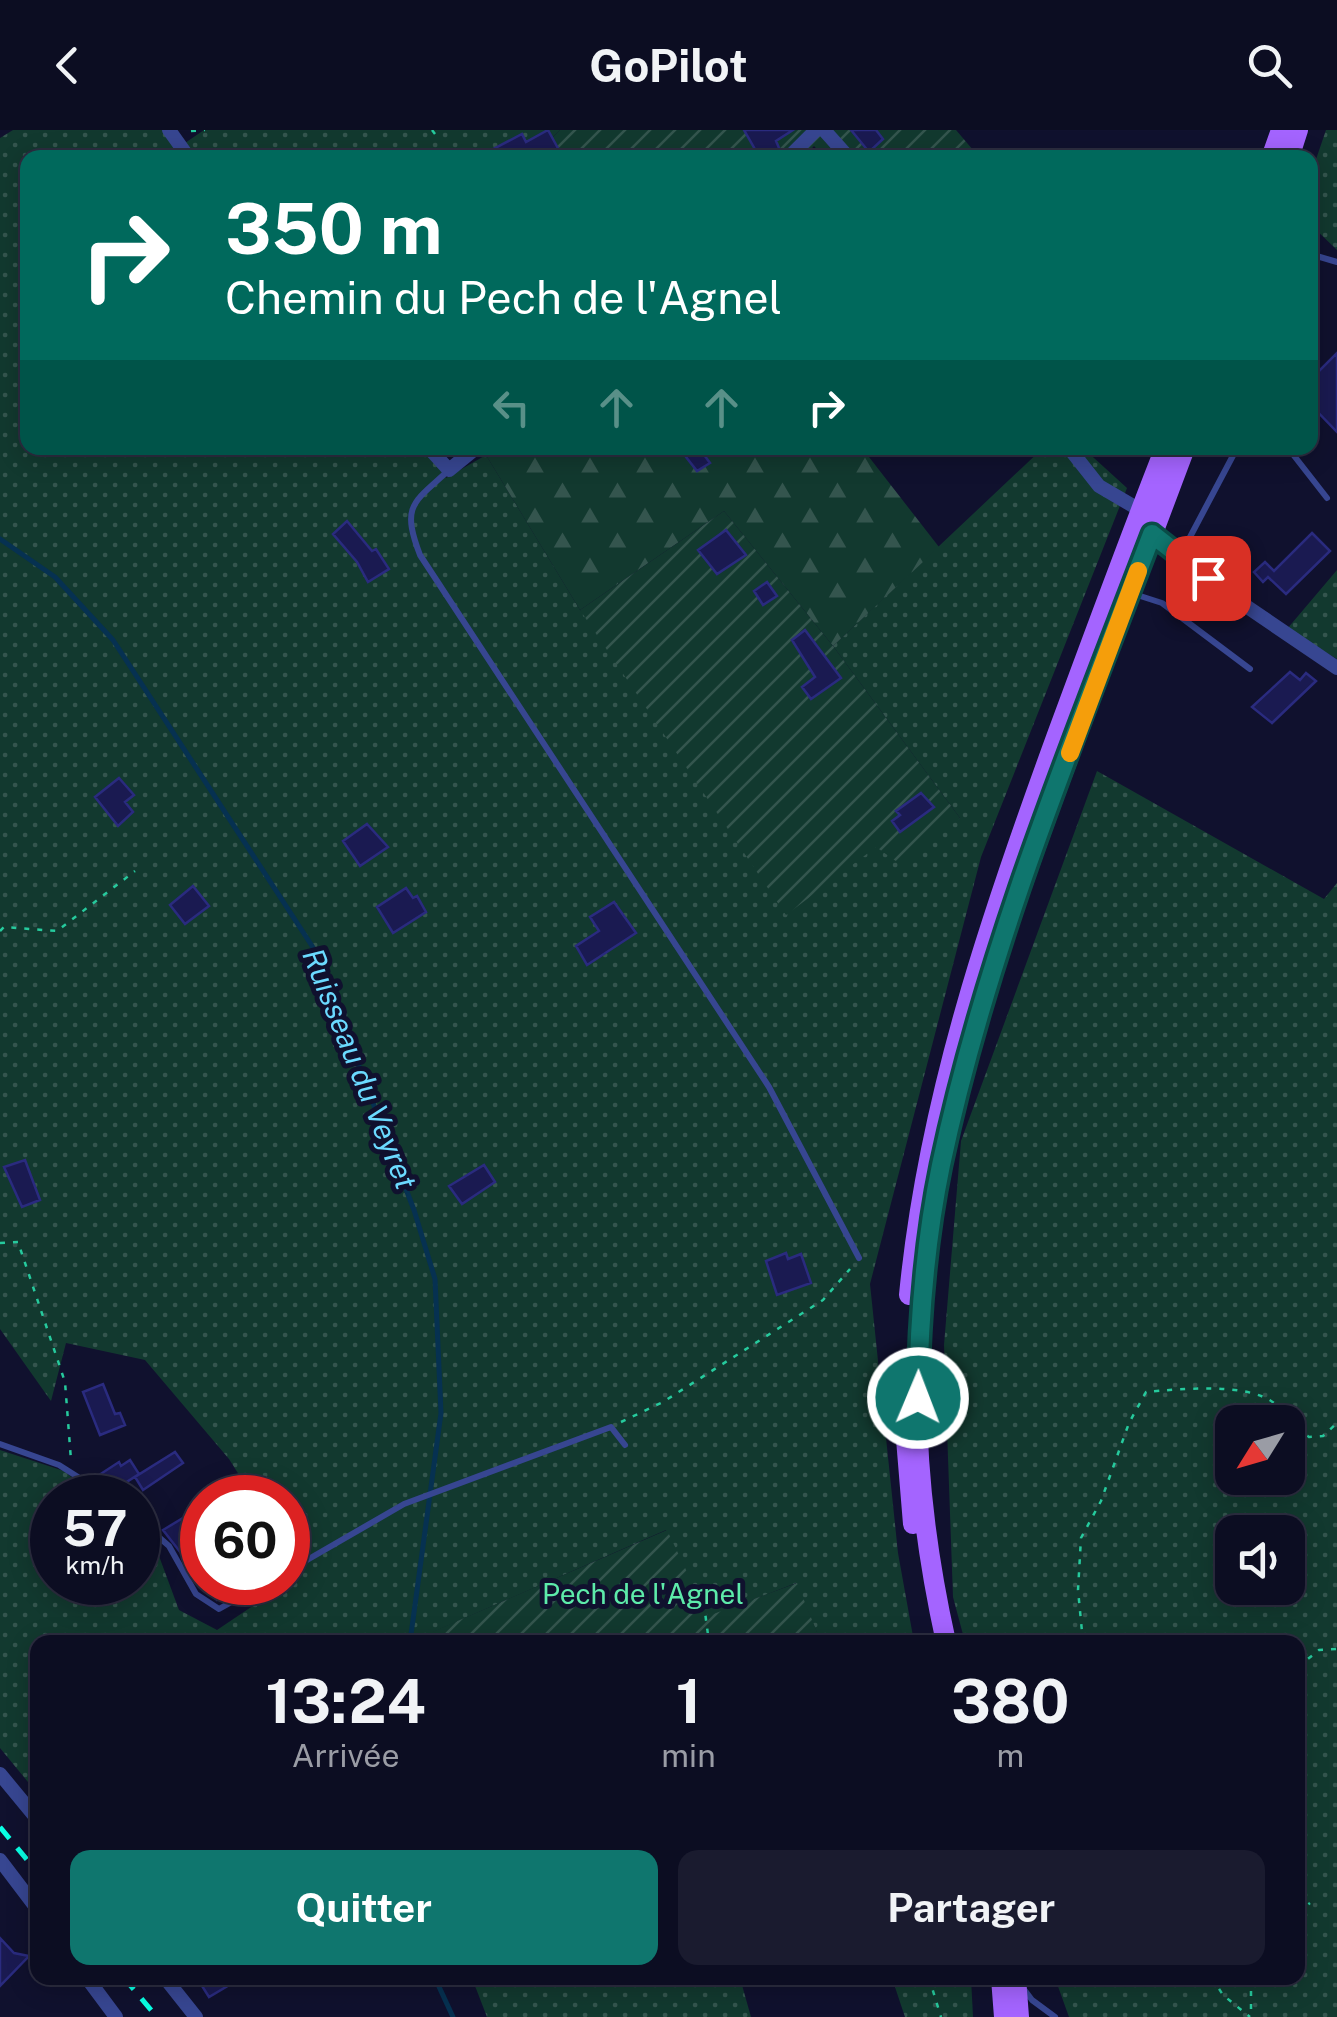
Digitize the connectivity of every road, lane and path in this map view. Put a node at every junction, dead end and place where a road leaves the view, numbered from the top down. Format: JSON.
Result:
{"nodes":[{"id":1,"x":820,"y":130,"type":"edge"},
{"id":2,"x":797,"y":150,"type":"edge"},
{"id":3,"x":841,"y":150,"type":"edge"},
{"id":4,"x":435,"y":455,"type":"edge"},
{"id":5,"x":467,"y":455,"type":"edge"},
{"id":6,"x":1075,"y":455,"type":"edge"},
{"id":7,"x":1163,"y":455,"type":"edge"},
{"id":8,"x":1173,"y":455,"type":"edge"},
{"id":9,"x":1181,"y":455,"type":"edge"},
{"id":10,"x":1233,"y":455,"type":"edge"},
{"id":11,"x":1293,"y":455,"type":"edge"},
{"id":12,"x":449,"y":470,"type":"junction"},
{"id":13,"x":1327,"y":498,"type":"dead end"},
{"id":14,"x":1147,"y":523,"type":"junction"},
{"id":15,"x":1180,"y":556,"type":"junction"},
{"id":16,"x":1126,"y":592,"type":"junction"},
{"id":17,"x":1099,"y":622,"type":"junction"},
{"id":18,"x":1337,"y":668,"type":"edge"},
{"id":19,"x":1250,"y":669,"type":"dead end"},
{"id":20,"x":135,"y":870,"type":"dead end"},
{"id":21,"x":0,"y":931,"type":"edge"},
{"id":22,"x":0,"y":1243,"type":"edge"},
{"id":23,"x":859,"y":1258,"type":"joint"},
{"id":24,"x":1337,"y":1424,"type":"edge"},
{"id":25,"x":610,"y":1426,"type":"junction"},
{"id":26,"x":0,"y":1444,"type":"edge"},
{"id":27,"x":625,"y":1446,"type":"dead end"},
{"id":28,"x":72,"y":1472,"type":"junction"},
{"id":29,"x":76,"y":1475,"type":"edge"},
{"id":30,"x":160,"y":1538,"type":"edge"},
{"id":31,"x":310,"y":1557,"type":"edge"},
{"id":32,"x":180,"y":1566,"type":"edge"},
{"id":33,"x":702,"y":1590,"type":"dead end"},
{"id":34,"x":708,"y":1635,"type":"edge"},
{"id":35,"x":933,"y":1635,"type":"edge"},
{"id":36,"x":945,"y":1635,"type":"edge"},
{"id":37,"x":1083,"y":1635,"type":"edge"},
{"id":38,"x":1337,"y":1649,"type":"edge"},
{"id":39,"x":1305,"y":1662,"type":"edge"},
{"id":40,"x":0,"y":1774,"type":"edge"},
{"id":41,"x":30,"y":1810,"type":"edge"},
{"id":42,"x":0,"y":1860,"type":"edge"},
{"id":43,"x":30,"y":1899,"type":"edge"},
{"id":44,"x":1310,"y":1903,"type":"dead end"},
{"id":45,"x":1305,"y":1907,"type":"edge"},
{"id":46,"x":92,"y":1985,"type":"edge"},
{"id":47,"x":171,"y":1985,"type":"edge"},
{"id":48,"x":931,"y":1985,"type":"edge"},
{"id":49,"x":1002,"y":1985,"type":"edge"},
{"id":50,"x":1017,"y":1985,"type":"edge"},
{"id":51,"x":1021,"y":1985,"type":"edge"},
{"id":52,"x":1217,"y":1985,"type":"edge"},
{"id":53,"x":1251,"y":1985,"type":"edge"},
{"id":54,"x":116,"y":2017,"type":"edge"},
{"id":55,"x":196,"y":2017,"type":"edge"},
{"id":56,"x":941,"y":2017,"type":"edge"},
{"id":57,"x":1004,"y":2017,"type":"edge"},
{"id":58,"x":1019,"y":2017,"type":"edge"},
{"id":59,"x":1055,"y":2017,"type":"edge"},
{"id":60,"x":1251,"y":2017,"type":"edge"}],
"edges":[{"from":1,"to":2,"type":"street"},
{"from":1,"to":3,"type":"street"},
{"from":4,"to":12,"type":"street"},
{"from":5,"to":12,"type":"street"},
{"from":6,"to":14,"type":"street"},
{"from":7,"to":14,"type":"main road"},
{"from":8,"to":14,"type":"lane"},
{"from":9,"to":14,"type":"main road"},
{"from":10,"to":15,"type":"lane"},
{"from":11,"to":13,"type":"lane"},
{"from":12,"to":23,"type":"lane"},
{"from":14,"to":15,"type":"street"},
{"from":14,"to":16,"type":"main road"},
{"from":14,"to":17,"type":"main road"},
{"from":15,"to":18,"type":"street"},
{"from":16,"to":17,"type":"lane"},
{"from":16,"to":19,"type":"lane"},
{"from":16,"to":36,"type":"main road"},
{"from":17,"to":35,"type":"main road"},
{"from":20,"to":21,"type":"path"},
{"from":22,"to":28,"type":"path"},
{"from":23,"to":25,"type":"path"},
{"from":24,"to":37,"type":"path"},
{"from":25,"to":27,"type":"lane"},
{"from":25,"to":31,"type":"lane"},
{"from":26,"to":28,"type":"lane"},
{"from":28,"to":29,"type":"lane"},
{"from":30,"to":32,"type":"lane"},
{"from":33,"to":34,"type":"path"},
{"from":38,"to":39,"type":"path"},
{"from":40,"to":41,"type":"street"},
{"from":42,"to":43,"type":"street"},
{"from":44,"to":45,"type":"path"},
{"from":46,"to":54,"type":"street"},
{"from":47,"to":55,"type":"street"},
{"from":48,"to":56,"type":"path"},
{"from":49,"to":57,"type":"main road"},
{"from":50,"to":58,"type":"main road"},
{"from":51,"to":59,"type":"lane"},
{"from":52,"to":60,"type":"path"},
{"from":53,"to":60,"type":"path"}]}
